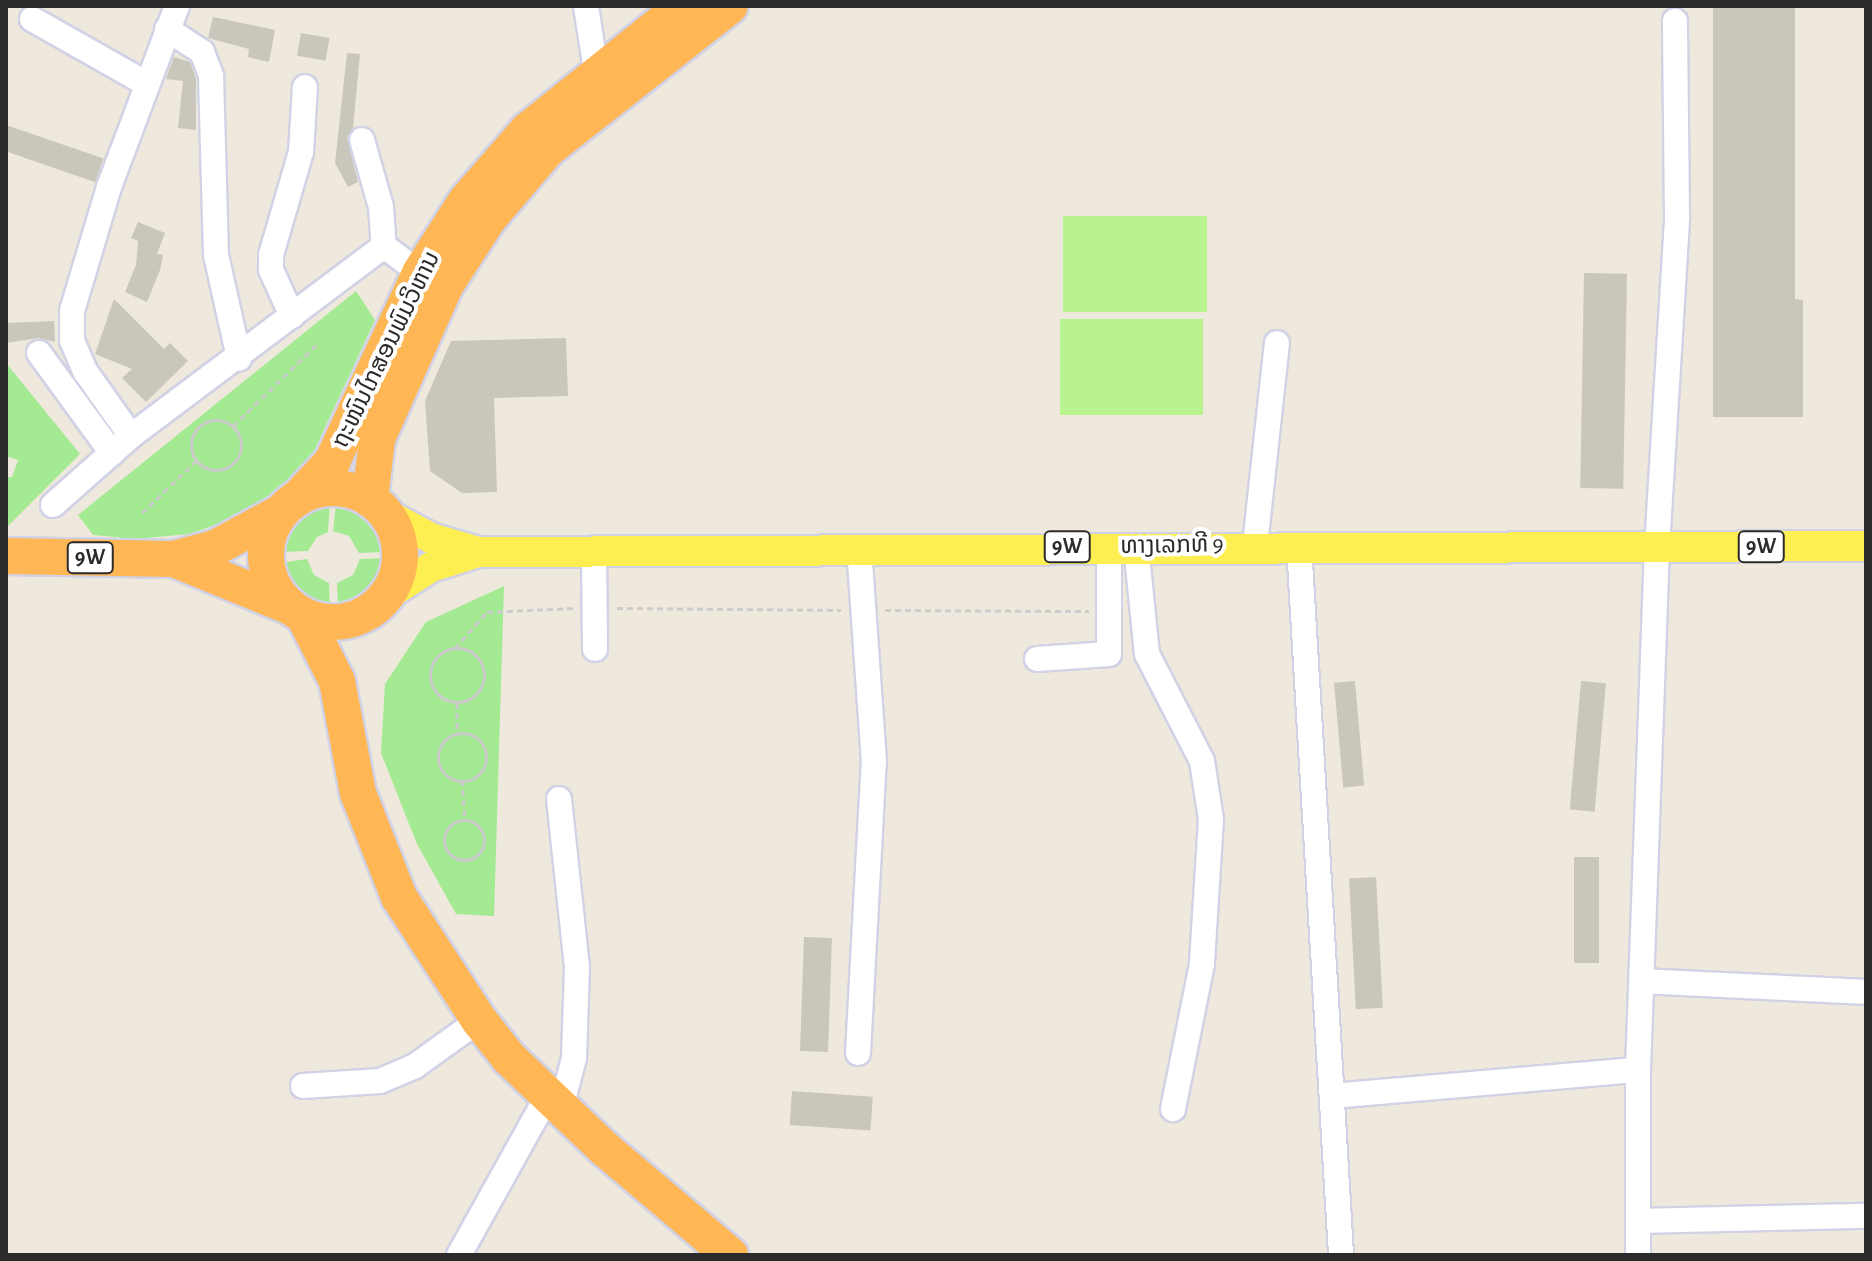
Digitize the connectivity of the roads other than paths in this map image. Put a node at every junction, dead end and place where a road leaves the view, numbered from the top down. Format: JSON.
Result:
{"nodes":[{"id":1,"x":177,"y":6,"type":"edge"},
{"id":2,"x":586,"y":6,"type":"edge"},
{"id":3,"x":683,"y":6,"type":"edge"},
{"id":4,"x":730,"y":6,"type":"edge"},
{"id":5,"x":32,"y":19,"type":"dead end"},
{"id":6,"x":1675,"y":21,"type":"dead end"},
{"id":7,"x":167,"y":29,"type":"junction"},
{"id":8,"x":605,"y":82,"type":"junction"},
{"id":9,"x":145,"y":83,"type":"junction"},
{"id":10,"x":305,"y":87,"type":"dead end"},
{"id":11,"x":362,"y":140,"type":"dead end"},
{"id":12,"x":384,"y":246,"type":"junction"},
{"id":13,"x":420,"y":273,"type":"junction"},
{"id":14,"x":292,"y":316,"type":"junction"},
{"id":15,"x":1277,"y":343,"type":"dead end"},
{"id":16,"x":39,"y":353,"type":"dead end"},
{"id":17,"x":239,"y":358,"type":"junction"},
{"id":18,"x":131,"y":436,"type":"junction"},
{"id":19,"x":112,"y":453,"type":"junction"},
{"id":20,"x":53,"y":505,"type":"dead end"},
{"id":21,"x":289,"y":506,"type":"junction"},
{"id":22,"x":378,"y":507,"type":"junction"},
{"id":23,"x":1255,"y":545,"type":"junction"},
{"id":24,"x":1299,"y":545,"type":"junction"},
{"id":25,"x":1122,"y":546,"type":"junction"},
{"id":26,"x":1866,"y":546,"type":"edge"},
{"id":27,"x":1657,"y":547,"type":"junction"},
{"id":28,"x":859,"y":549,"type":"junction"},
{"id":29,"x":594,"y":551,"type":"junction"},
{"id":30,"x":478,"y":552,"type":"junction"},
{"id":31,"x":6,"y":556,"type":"edge"},
{"id":32,"x":174,"y":559,"type":"junction"},
{"id":33,"x":378,"y":603,"type":"junction"},
{"id":34,"x":298,"y":612,"type":"junction"},
{"id":35,"x":595,"y":649,"type":"dead end"},
{"id":36,"x":1037,"y":659,"type":"dead end"},
{"id":37,"x":337,"y":681,"type":"junction"},
{"id":38,"x":559,"y":799,"type":"dead end"},
{"id":39,"x":1642,"y":981,"type":"junction"},
{"id":40,"x":1866,"y":992,"type":"edge"},
{"id":41,"x":479,"y":1020,"type":"junction"},
{"id":42,"x":858,"y":1053,"type":"dead end"},
{"id":43,"x":1638,"y":1070,"type":"junction"},
{"id":44,"x":303,"y":1086,"type":"dead end"},
{"id":45,"x":1332,"y":1096,"type":"junction"},
{"id":46,"x":555,"y":1101,"type":"junction"},
{"id":47,"x":1173,"y":1109,"type":"dead end"},
{"id":48,"x":1866,"y":1216,"type":"edge"},
{"id":49,"x":1638,"y":1221,"type":"junction"},
{"id":50,"x":459,"y":1255,"type":"edge"},
{"id":51,"x":730,"y":1255,"type":"edge"},
{"id":52,"x":1341,"y":1255,"type":"edge"},
{"id":53,"x":1638,"y":1255,"type":"edge"}],
"edges":[{"from":1,"to":7,"type":"street"},
{"from":2,"to":8,"type":"street"},
{"from":3,"to":8,"type":"highway","name":"ຖະໜົນໄກສອນພົມວິຫານ"},
{"from":4,"to":8,"type":"highway","name":"ຖະໜົນໄກສອນພົມວິຫານ"},
{"from":5,"to":9,"type":"street"},
{"from":6,"to":27,"type":"street"},
{"from":7,"to":9,"type":"street"},
{"from":7,"to":17,"type":"street"},
{"from":8,"to":13,"type":"highway","name":"ຖະໜົນໄກສອນພົມວິຫານ"},
{"from":8,"to":22,"type":"highway","name":"ຖະໜົນໄກສອນພົມວິຫານ"},
{"from":9,"to":18,"type":"street"},
{"from":10,"to":14,"type":"street"},
{"from":11,"to":12,"type":"street"},
{"from":12,"to":13,"type":"street"},
{"from":12,"to":14,"type":"street"},
{"from":13,"to":21,"type":"highway","name":"ຖະໜົນໄກສອນພົມວິຫານ"},
{"from":14,"to":17,"type":"street"},
{"from":15,"to":23,"type":"street"},
{"from":16,"to":19,"type":"street"},
{"from":17,"to":18,"type":"street"},
{"from":18,"to":19,"type":"street"},
{"from":19,"to":20,"type":"street"},
{"from":21,"to":22,"type":"highway"},
{"from":21,"to":32,"type":"highway"},
{"from":21,"to":34,"type":"highway"},
{"from":22,"to":30,"type":"main road","name":"ທາງເລກທີ 9"},
{"from":22,"to":33,"type":"highway"},
{"from":23,"to":24,"type":"main road","name":"ທາງເລກທີ 9","number":"9W"},
{"from":23,"to":25,"type":"main road","name":"ທາງເລກທີ 9","number":"9W"},
{"from":24,"to":27,"type":"main road","name":"ທາງເລກທີ 9","number":"9W"},
{"from":24,"to":45,"type":"street"},
{"from":25,"to":28,"type":"main road","name":"ທາງເລກທີ 9","number":"9W"},
{"from":25,"to":36,"type":"street"},
{"from":25,"to":47,"type":"street"},
{"from":26,"to":27,"type":"main road","name":"ທາງເລກທີ 9","number":"9W"},
{"from":27,"to":39,"type":"street"},
{"from":28,"to":29,"type":"main road","name":"ທາງເລກທີ 9","number":"9W"},
{"from":28,"to":42,"type":"street"},
{"from":29,"to":30,"type":"main road","name":"ທາງເລກທີ 9","number":"9W"},
{"from":29,"to":35,"type":"street"},
{"from":30,"to":33,"type":"main road","name":"ທາງເລກທີ 9"},
{"from":31,"to":32,"type":"highway","number":"9W"},
{"from":32,"to":34,"type":"highway"},
{"from":33,"to":34,"type":"highway"},
{"from":33,"to":37,"type":"highway"},
{"from":34,"to":37,"type":"highway"},
{"from":37,"to":41,"type":"highway"},
{"from":38,"to":46,"type":"street"},
{"from":39,"to":40,"type":"street"},
{"from":39,"to":43,"type":"street"},
{"from":41,"to":44,"type":"street"},
{"from":41,"to":46,"type":"highway"},
{"from":43,"to":45,"type":"street"},
{"from":43,"to":49,"type":"street"},
{"from":45,"to":52,"type":"street"},
{"from":46,"to":50,"type":"street"},
{"from":46,"to":51,"type":"highway"},
{"from":48,"to":49,"type":"street"},
{"from":49,"to":53,"type":"street"}]}
